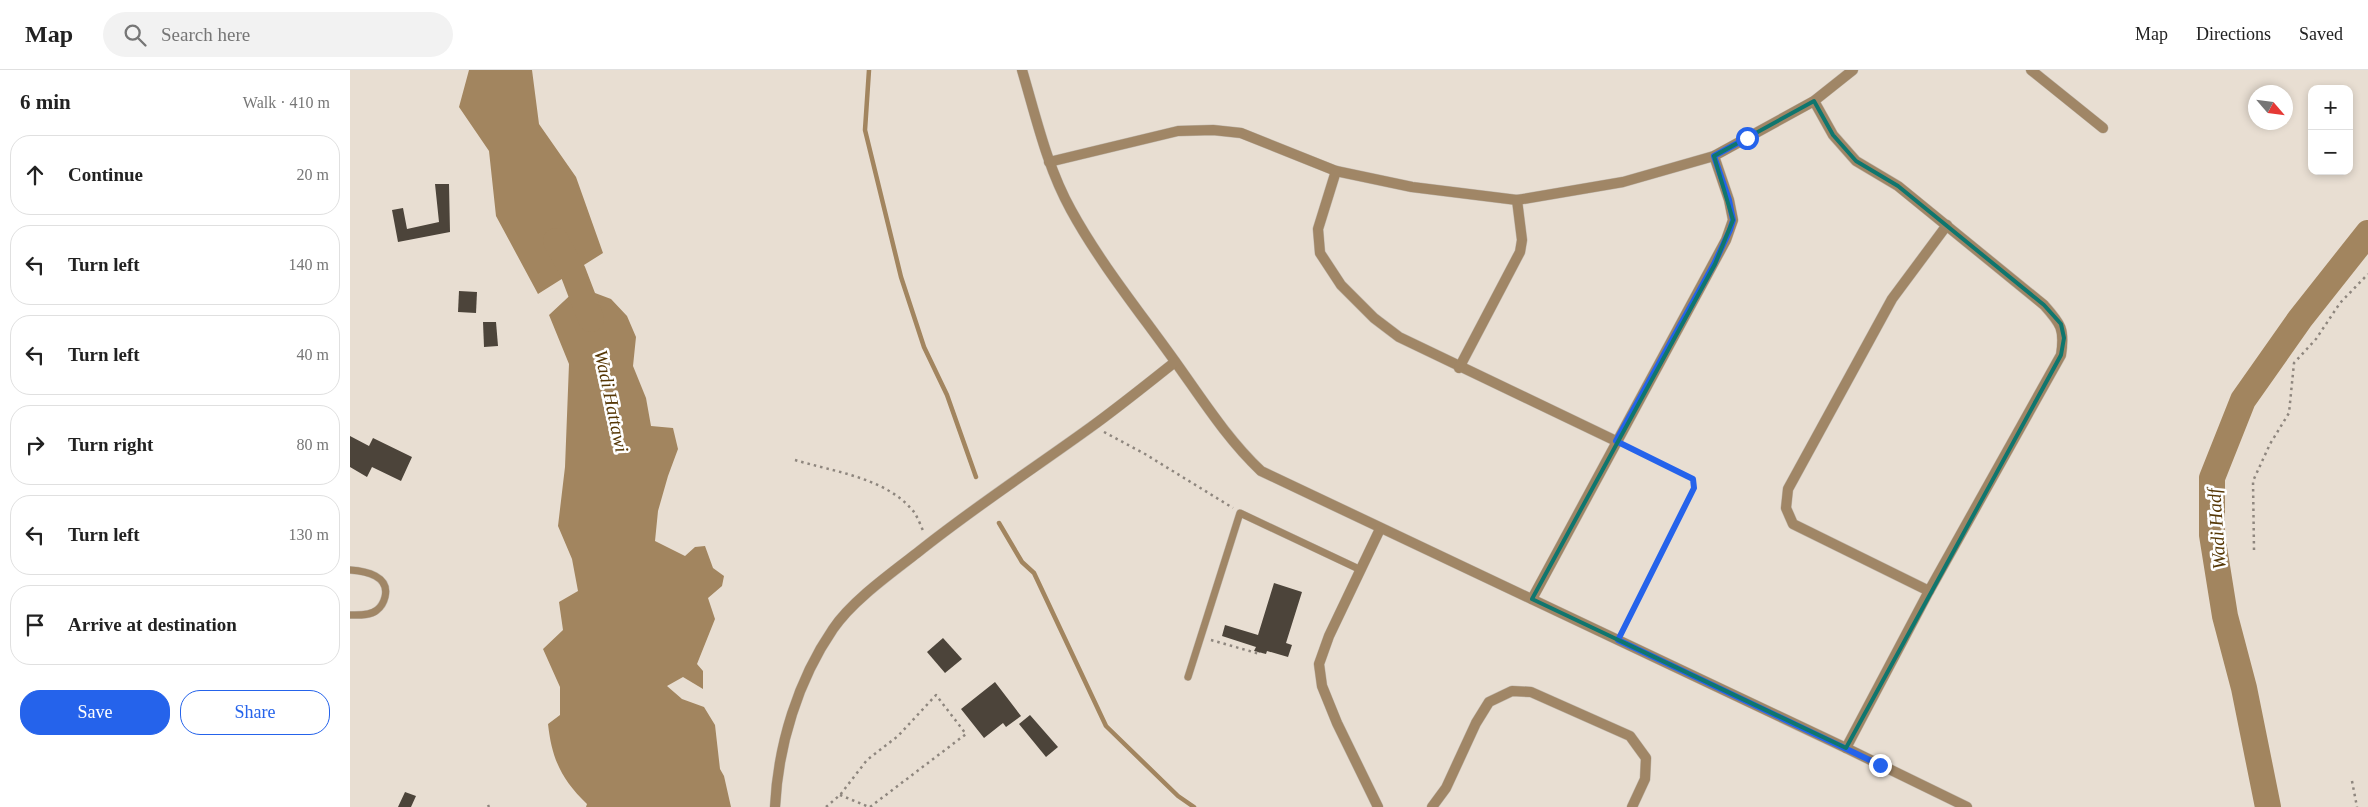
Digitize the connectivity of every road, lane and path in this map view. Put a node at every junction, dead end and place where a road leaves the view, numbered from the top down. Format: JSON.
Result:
{"nodes":[{"id":1,"x":1022,"y":70,"type":"edge"},
{"id":2,"x":1853,"y":70,"type":"edge"},
{"id":3,"x":2031,"y":70,"type":"edge"},
{"id":4,"x":1814,"y":101,"type":"junction"},
{"id":5,"x":2103,"y":128,"type":"dead end"},
{"id":6,"x":1714,"y":156,"type":"junction"},
{"id":7,"x":1049,"y":162,"type":"junction"},
{"id":8,"x":1336,"y":171,"type":"junction"},
{"id":9,"x":1516,"y":200,"type":"junction"},
{"id":10,"x":1947,"y":225,"type":"junction"},
{"id":11,"x":2368,"y":274,"type":"edge"},
{"id":12,"x":1175,"y":362,"type":"junction"},
{"id":13,"x":1458,"y":368,"type":"junction"},
{"id":14,"x":1092,"y":426,"type":"junction"},
{"id":15,"x":1616,"y":441,"type":"junction"},
{"id":16,"x":795,"y":460,"type":"dead end"},
{"id":17,"x":1240,"y":513,"type":"junction"},
{"id":18,"x":1380,"y":529,"type":"junction"},
{"id":19,"x":929,"y":543,"type":"junction"},
{"id":20,"x":2254,"y":550,"type":"dead end"},
{"id":21,"x":350,"y":570,"type":"edge"},
{"id":22,"x":1361,"y":570,"type":"junction"},
{"id":23,"x":1929,"y":591,"type":"junction"},
{"id":24,"x":1532,"y":599,"type":"junction"},
{"id":25,"x":350,"y":615,"type":"edge"},
{"id":26,"x":1200,"y":637,"type":"junction"},
{"id":27,"x":1618,"y":640,"type":"junction"},
{"id":28,"x":1260,"y":652,"type":"dead end"},
{"id":29,"x":1188,"y":677,"type":"dead end"},
{"id":30,"x":1846,"y":748,"type":"junction"},
{"id":31,"x":2352,"y":781,"type":"dead end"},
{"id":32,"x":840,"y":795,"type":"junction"},
{"id":33,"x":775,"y":807,"type":"edge"},
{"id":34,"x":826,"y":807,"type":"edge"},
{"id":35,"x":870,"y":807,"type":"edge"},
{"id":36,"x":1378,"y":807,"type":"edge"},
{"id":37,"x":1432,"y":807,"type":"edge"},
{"id":38,"x":1632,"y":807,"type":"edge"},
{"id":39,"x":1967,"y":807,"type":"edge"},
{"id":40,"x":2357,"y":807,"type":"edge"}],
"edges":[{"from":1,"to":7,"type":"street"},
{"from":2,"to":4,"type":"street"},
{"from":3,"to":5,"type":"street"},
{"from":4,"to":6,"type":"street"},
{"from":4,"to":10,"type":"street"},
{"from":6,"to":9,"type":"street"},
{"from":6,"to":15,"type":"street"},
{"from":7,"to":8,"type":"street"},
{"from":7,"to":12,"type":"street"},
{"from":8,"to":9,"type":"street"},
{"from":8,"to":13,"type":"street"},
{"from":9,"to":13,"type":"street"},
{"from":10,"to":23,"type":"street"},
{"from":10,"to":23,"type":"street"},
{"from":11,"to":20,"type":"path"},
{"from":12,"to":14,"type":"street"},
{"from":12,"to":18,"type":"street"},
{"from":13,"to":15,"type":"street"},
{"from":14,"to":17,"type":"path"},
{"from":14,"to":19,"type":"street"},
{"from":15,"to":24,"type":"street"},
{"from":15,"to":27,"type":"path"},
{"from":16,"to":19,"type":"path"},
{"from":17,"to":22,"type":"lane"},
{"from":17,"to":26,"type":"lane"},
{"from":18,"to":22,"type":"street"},
{"from":18,"to":24,"type":"street"},
{"from":19,"to":33,"type":"street"},
{"from":21,"to":25,"type":"lane"},
{"from":22,"to":36,"type":"street"},
{"from":23,"to":30,"type":"street"},
{"from":24,"to":27,"type":"street"},
{"from":26,"to":28,"type":"path"},
{"from":26,"to":29,"type":"lane"},
{"from":27,"to":30,"type":"street"},
{"from":30,"to":39,"type":"street"},
{"from":31,"to":40,"type":"path"},
{"from":32,"to":34,"type":"path"},
{"from":32,"to":35,"type":"path"},
{"from":32,"to":35,"type":"path"},
{"from":37,"to":38,"type":"street"}]}
